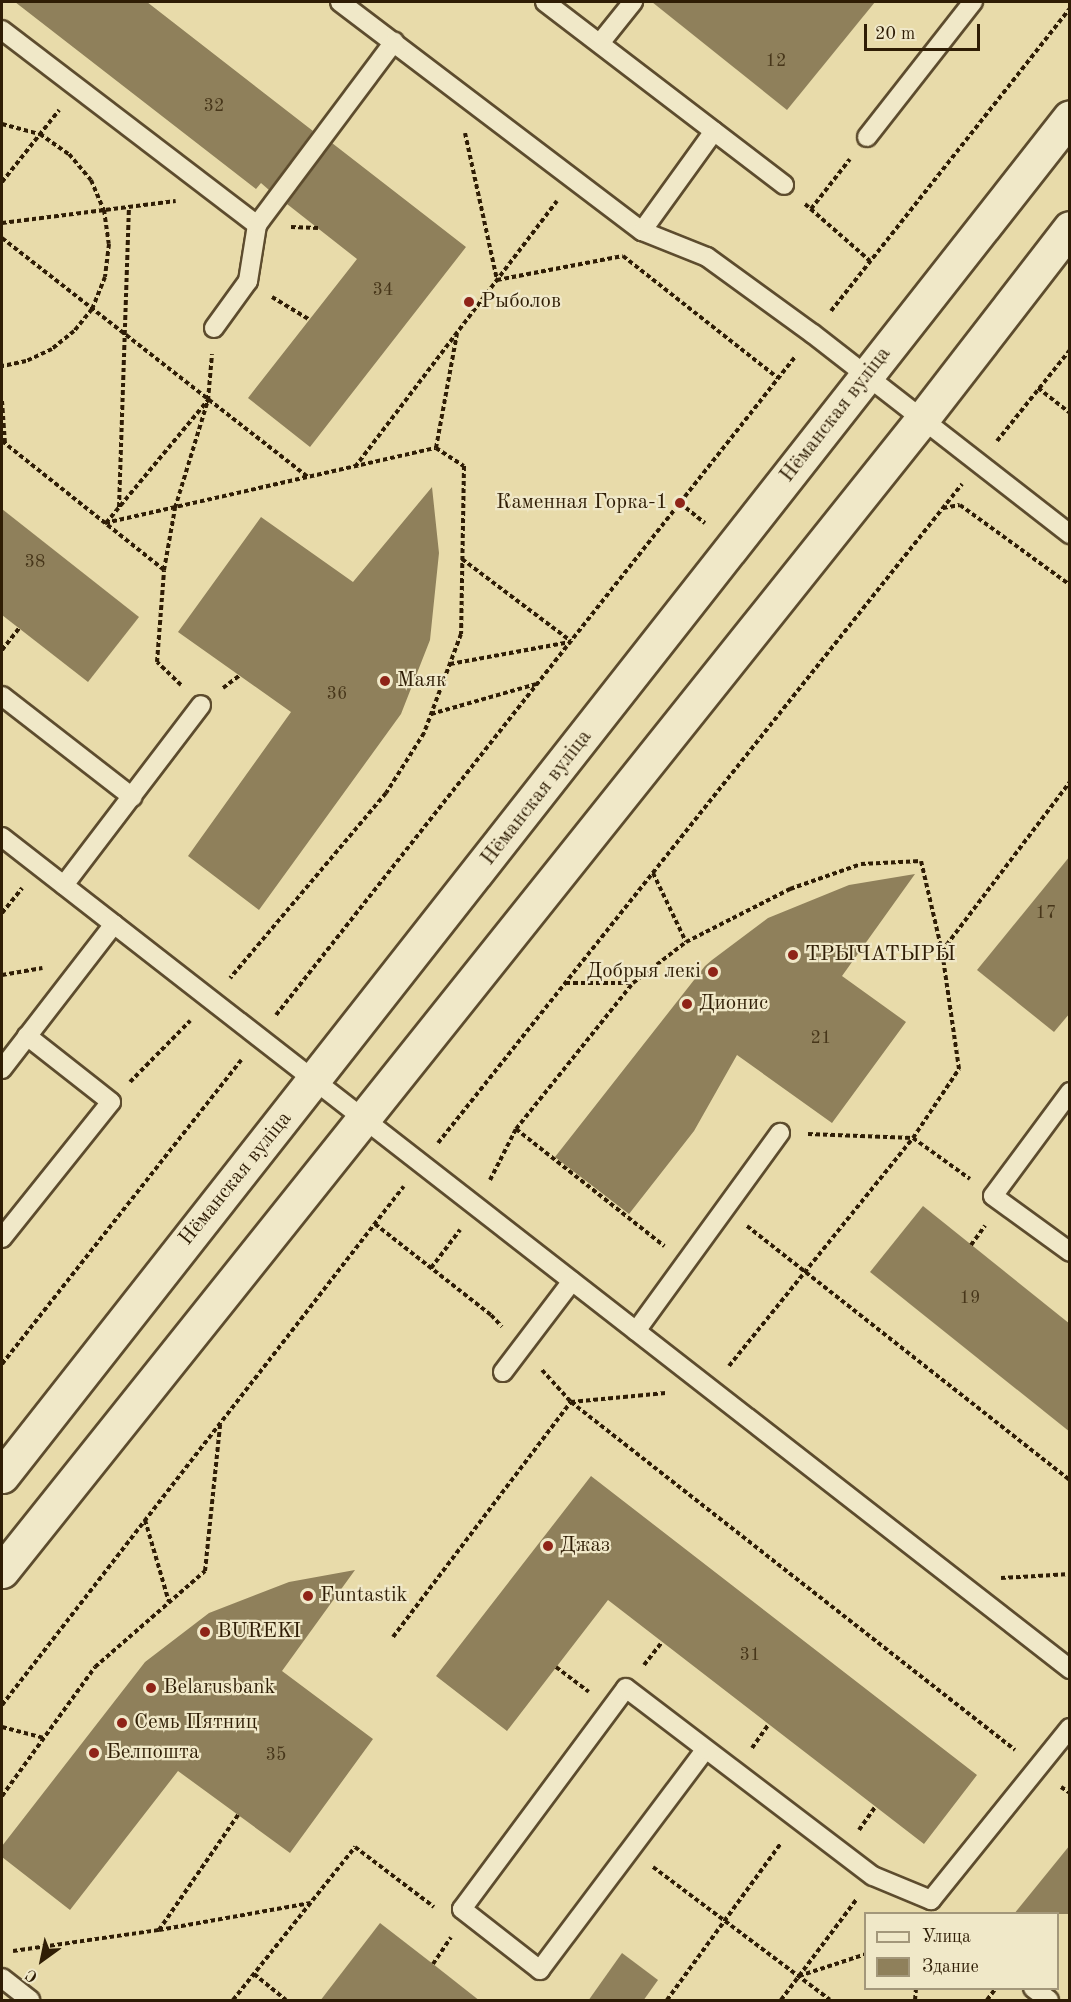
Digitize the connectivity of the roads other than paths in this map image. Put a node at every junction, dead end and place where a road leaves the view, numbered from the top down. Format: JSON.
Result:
{"nodes":[{"id":1,"x":340,"y":2,"type":"edge"},
{"id":2,"x":545,"y":2,"type":"edge"},
{"id":3,"x":633,"y":2,"type":"edge"},
{"id":4,"x":973,"y":2,"type":"edge"},
{"id":5,"x":2,"y":30,"type":"edge"},
{"id":6,"x":394,"y":42,"type":"junction"},
{"id":7,"x":600,"y":43,"type":"junction"},
{"id":8,"x":1070,"y":117,"type":"edge"},
{"id":9,"x":714,"y":131,"type":"junction"},
{"id":10,"x":867,"y":137,"type":"road end"},
{"id":11,"x":784,"y":185,"type":"road end"},
{"id":12,"x":257,"y":225,"type":"junction"},
{"id":13,"x":1070,"y":228,"type":"edge"},
{"id":14,"x":642,"y":231,"type":"junction"},
{"id":15,"x":214,"y":328,"type":"road end"},
{"id":16,"x":868,"y":374,"type":"junction"},
{"id":17,"x":923,"y":418,"type":"junction"},
{"id":18,"x":1070,"y":534,"type":"edge"},
{"id":19,"x":2,"y":696,"type":"edge"},
{"id":20,"x":201,"y":705,"type":"road end"},
{"id":21,"x":132,"y":797,"type":"junction"},
{"id":22,"x":2,"y":837,"type":"edge"},
{"id":23,"x":64,"y":885,"type":"junction"},
{"id":24,"x":114,"y":924,"type":"junction"},
{"id":25,"x":27,"y":1036,"type":"junction"},
{"id":26,"x":2,"y":1069,"type":"edge"},
{"id":27,"x":315,"y":1081,"type":"junction"},
{"id":28,"x":1070,"y":1092,"type":"edge"},
{"id":29,"x":363,"y":1118,"type":"junction"},
{"id":30,"x":780,"y":1133,"type":"road end"},
{"id":31,"x":2,"y":1238,"type":"edge"},
{"id":32,"x":1070,"y":1252,"type":"edge"},
{"id":33,"x":572,"y":1281,"type":"junction"},
{"id":34,"x":636,"y":1331,"type":"junction"},
{"id":35,"x":503,"y":1372,"type":"dead end"},
{"id":36,"x":2,"y":1476,"type":"edge"},
{"id":37,"x":2,"y":1571,"type":"edge"},
{"id":38,"x":1070,"y":1669,"type":"edge"},
{"id":39,"x":1070,"y":1728,"type":"edge"},
{"id":40,"x":705,"y":1750,"type":"junction"},
{"id":41,"x":2,"y":1978,"type":"edge"},
{"id":42,"x":1034,"y":1990,"type":"edge"},
{"id":43,"x":30,"y":2001,"type":"edge"},
{"id":44,"x":1049,"y":2001,"type":"edge"}],
"edges":[{"from":1,"to":6,"type":"lane"},
{"from":2,"to":7,"type":"lane"},
{"from":3,"to":7,"type":"lane"},
{"from":4,"to":10,"type":"lane"},
{"from":5,"to":12,"type":"lane"},
{"from":6,"to":12,"type":"lane"},
{"from":6,"to":14,"type":"lane"},
{"from":7,"to":9,"type":"lane"},
{"from":8,"to":16,"type":"main road","name":"Нёманская вуліца"},
{"from":9,"to":11,"type":"lane"},
{"from":9,"to":14,"type":"lane"},
{"from":12,"to":15,"type":"lane"},
{"from":13,"to":17,"type":"main road"},
{"from":14,"to":16,"type":"lane"},
{"from":16,"to":17,"type":"lane"},
{"from":16,"to":27,"type":"main road","name":"Нёманская вуліца"},
{"from":17,"to":18,"type":"lane"},
{"from":17,"to":29,"type":"main road"},
{"from":19,"to":21,"type":"lane"},
{"from":20,"to":21,"type":"lane"},
{"from":21,"to":23,"type":"lane"},
{"from":22,"to":23,"type":"lane"},
{"from":23,"to":24,"type":"lane"},
{"from":24,"to":25,"type":"lane"},
{"from":24,"to":27,"type":"lane"},
{"from":25,"to":26,"type":"lane"},
{"from":25,"to":31,"type":"lane"},
{"from":27,"to":29,"type":"lane"},
{"from":27,"to":36,"type":"main road","name":"Нёманская вуліца"},
{"from":28,"to":32,"type":"lane"},
{"from":29,"to":33,"type":"lane"},
{"from":29,"to":37,"type":"main road"},
{"from":30,"to":34,"type":"lane"},
{"from":33,"to":34,"type":"lane"},
{"from":33,"to":35,"type":"lane"},
{"from":34,"to":38,"type":"lane"},
{"from":39,"to":40,"type":"lane"},
{"from":40,"to":40,"type":"lane"},
{"from":41,"to":43,"type":"lane"},
{"from":42,"to":44,"type":"lane"}]}
